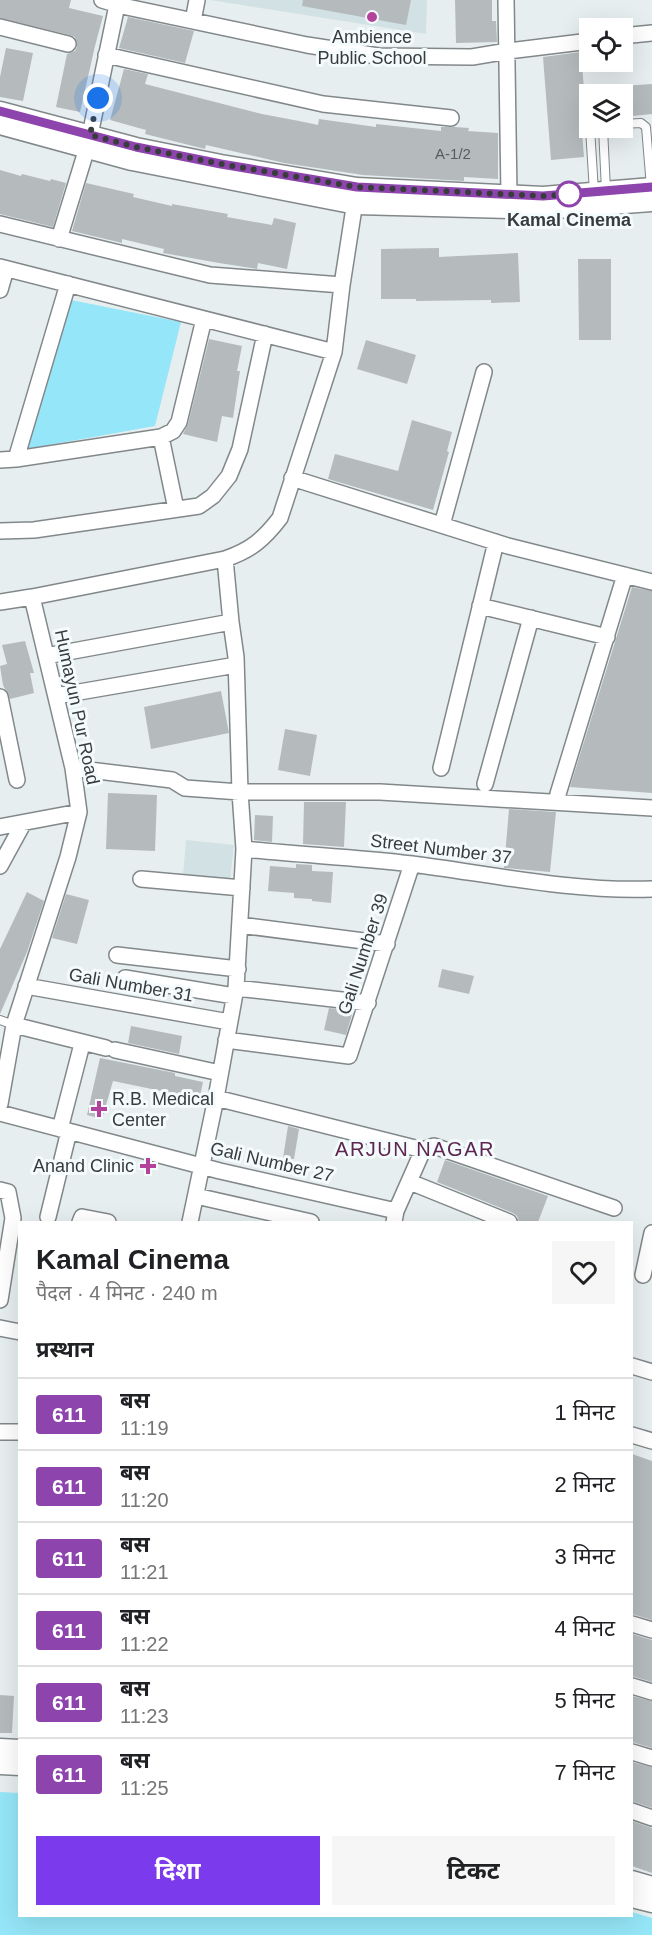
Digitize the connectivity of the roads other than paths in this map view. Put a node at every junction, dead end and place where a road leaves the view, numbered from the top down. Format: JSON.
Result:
{"nodes":[{"id":1,"x":197,"y":0,"type":"edge"},
{"id":2,"x":506,"y":0,"type":"edge"},
{"id":3,"x":109,"y":2,"type":"edge"},
{"id":4,"x":193,"y":21,"type":"junction"},
{"id":5,"x":0,"y":27,"type":"edge"},
{"id":6,"x":652,"y":33,"type":"edge"},
{"id":7,"x":633,"y":35,"type":"edge"},
{"id":8,"x":579,"y":41,"type":"edge"},
{"id":9,"x":68,"y":44,"type":"dead end"},
{"id":10,"x":508,"y":51,"type":"junction"},
{"id":11,"x":106,"y":55,"type":"junction"},
{"id":12,"x":0,"y":111,"type":"edge"},
{"id":13,"x":451,"y":118,"type":"dead end"},
{"id":14,"x":633,"y":123,"type":"edge"},
{"id":15,"x":0,"y":125,"type":"edge"},
{"id":16,"x":592,"y":138,"type":"edge"},
{"id":17,"x":603,"y":138,"type":"edge"},
{"id":18,"x":89,"y":141,"type":"junction"},
{"id":19,"x":600,"y":192,"type":"junction"},
{"id":20,"x":652,"y":192,"type":"edge"},
{"id":21,"x":510,"y":195,"type":"junction"},
{"id":22,"x":356,"y":196,"type":"junction"},
{"id":23,"x":0,"y":224,"type":"edge"},
{"id":24,"x":59,"y":238,"type":"junction"},
{"id":25,"x":3,"y":268,"type":"edge"},
{"id":26,"x":68,"y":284,"type":"junction"},
{"id":27,"x":342,"y":285,"type":"junction"},
{"id":28,"x":0,"y":290,"type":"edge"},
{"id":29,"x":204,"y":319,"type":"junction"},
{"id":30,"x":265,"y":334,"type":"junction"},
{"id":31,"x":334,"y":352,"type":"junction"},
{"id":32,"x":484,"y":372,"type":"dead end"},
{"id":33,"x":161,"y":437,"type":"junction"},
{"id":34,"x":16,"y":459,"type":"junction"},
{"id":35,"x":0,"y":460,"type":"edge"},
{"id":36,"x":292,"y":478,"type":"junction"},
{"id":37,"x":176,"y":509,"type":"junction"},
{"id":38,"x":442,"y":525,"type":"junction"},
{"id":39,"x":0,"y":531,"type":"edge"},
{"id":40,"x":496,"y":542,"type":"junction"},
{"id":41,"x":225,"y":559,"type":"junction"},
{"id":42,"x":625,"y":575,"type":"junction"},
{"id":43,"x":652,"y":582,"type":"edge"},
{"id":44,"x":32,"y":597,"type":"junction"},
{"id":45,"x":0,"y":602,"type":"edge"},
{"id":46,"x":480,"y":606,"type":"junction"},
{"id":47,"x":531,"y":618,"type":"junction"},
{"id":48,"x":231,"y":622,"type":"junction"},
{"id":49,"x":607,"y":637,"type":"junction"},
{"id":50,"x":46,"y":656,"type":"junction"},
{"id":51,"x":237,"y":665,"type":"junction"},
{"id":52,"x":56,"y":696,"type":"junction"},
{"id":53,"x":0,"y":697,"type":"edge"},
{"id":54,"x":73,"y":768,"type":"junction"},
{"id":55,"x":441,"y":768,"type":"dead end"},
{"id":56,"x":17,"y":780,"type":"dead end"},
{"id":57,"x":485,"y":784,"type":"dead end"},
{"id":58,"x":240,"y":792,"type":"junction"},
{"id":59,"x":558,"y":794,"type":"dead end"},
{"id":60,"x":652,"y":808,"type":"edge"},
{"id":61,"x":79,"y":812,"type":"junction"},
{"id":62,"x":23,"y":824,"type":"junction"},
{"id":63,"x":0,"y":827,"type":"edge"},
{"id":64,"x":244,"y":849,"type":"junction"},
{"id":65,"x":412,"y":864,"type":"junction"},
{"id":66,"x":0,"y":867,"type":"edge"},
{"id":67,"x":141,"y":879,"type":"dead end"},
{"id":68,"x":242,"y":888,"type":"junction"},
{"id":69,"x":652,"y":889,"type":"edge"},
{"id":70,"x":240,"y":925,"type":"junction"},
{"id":71,"x":387,"y":944,"type":"junction"},
{"id":72,"x":117,"y":955,"type":"dead end"},
{"id":73,"x":238,"y":969,"type":"junction"},
{"id":74,"x":125,"y":978,"type":"dead end"},
{"id":75,"x":26,"y":986,"type":"junction"},
{"id":76,"x":235,"y":992,"type":"junction"},
{"id":77,"x":368,"y":1003,"type":"junction"},
{"id":78,"x":229,"y":1022,"type":"junction"},
{"id":79,"x":7,"y":1023,"type":"edge"},
{"id":80,"x":226,"y":1040,"type":"junction"},
{"id":81,"x":82,"y":1044,"type":"junction"},
{"id":82,"x":220,"y":1073,"type":"junction"},
{"id":83,"x":216,"y":1098,"type":"junction"},
{"id":84,"x":0,"y":1104,"type":"edge"},
{"id":85,"x":0,"y":1113,"type":"edge"},
{"id":86,"x":64,"y":1130,"type":"junction"},
{"id":87,"x":423,"y":1150,"type":"junction"},
{"id":88,"x":202,"y":1166,"type":"junction"},
{"id":89,"x":410,"y":1182,"type":"junction"},
{"id":90,"x":0,"y":1190,"type":"edge"},
{"id":91,"x":196,"y":1196,"type":"junction"},
{"id":92,"x":614,"y":1208,"type":"dead end"},
{"id":93,"x":48,"y":1217,"type":"dead end"},
{"id":94,"x":395,"y":1217,"type":"edge"},
{"id":95,"x":190,"y":1221,"type":"edge"},
{"id":96,"x":307,"y":1221,"type":"edge"},
{"id":97,"x":507,"y":1221,"type":"edge"},
{"id":98,"x":652,"y":1233,"type":"edge"},
{"id":99,"x":642,"y":1275,"type":"edge"},
{"id":100,"x":0,"y":1300,"type":"edge"},
{"id":101,"x":0,"y":1328,"type":"edge"},
{"id":102,"x":18,"y":1332,"type":"edge"},
{"id":103,"x":633,"y":1366,"type":"edge"},
{"id":104,"x":652,"y":1372,"type":"edge"},
{"id":105,"x":0,"y":1432,"type":"edge"},
{"id":106,"x":18,"y":1432,"type":"edge"},
{"id":107,"x":633,"y":1435,"type":"edge"},
{"id":108,"x":652,"y":1441,"type":"edge"},
{"id":109,"x":633,"y":1623,"type":"edge"},
{"id":110,"x":652,"y":1630,"type":"edge"},
{"id":111,"x":633,"y":1686,"type":"edge"},
{"id":112,"x":652,"y":1692,"type":"edge"},
{"id":113,"x":0,"y":1748,"type":"edge"},
{"id":114,"x":18,"y":1749,"type":"edge"},
{"id":115,"x":633,"y":1752,"type":"edge"},
{"id":116,"x":652,"y":1758,"type":"edge"},
{"id":117,"x":0,"y":1765,"type":"edge"},
{"id":118,"x":18,"y":1766,"type":"edge"},
{"id":119,"x":633,"y":1811,"type":"edge"},
{"id":120,"x":652,"y":1818,"type":"edge"},
{"id":121,"x":633,"y":1880,"type":"edge"},
{"id":122,"x":652,"y":1886,"type":"edge"},
{"id":123,"x":633,"y":1898,"type":"edge"},
{"id":124,"x":652,"y":1903,"type":"edge"}],
"edges":[{"from":1,"to":4,"type":"street"},
{"from":2,"to":10,"type":"street"},
{"from":3,"to":4,"type":"street"},
{"from":3,"to":11,"type":"street"},
{"from":4,"to":10,"type":"street"},
{"from":5,"to":9,"type":"street"},
{"from":6,"to":7,"type":"street"},
{"from":8,"to":10,"type":"street"},
{"from":10,"to":21,"type":"street"},
{"from":11,"to":13,"type":"street"},
{"from":11,"to":18,"type":"street"},
{"from":12,"to":18,"type":"street"},
{"from":14,"to":20,"type":"lane"},
{"from":15,"to":18,"type":"street"},
{"from":16,"to":19,"type":"lane"},
{"from":17,"to":19,"type":"lane"},
{"from":18,"to":22,"type":"street"},
{"from":18,"to":24,"type":"street"},
{"from":19,"to":20,"type":"street"},
{"from":19,"to":21,"type":"street"},
{"from":20,"to":22,"type":"street"},
{"from":21,"to":22,"type":"street"},
{"from":22,"to":27,"type":"street"},
{"from":23,"to":24,"type":"street"},
{"from":24,"to":27,"type":"street"},
{"from":25,"to":26,"type":"street"},
{"from":25,"to":28,"type":"street"},
{"from":26,"to":29,"type":"street"},
{"from":26,"to":34,"type":"street"},
{"from":27,"to":31,"type":"street"},
{"from":29,"to":30,"type":"street"},
{"from":29,"to":33,"type":"street"},
{"from":30,"to":31,"type":"street"},
{"from":30,"to":37,"type":"street"},
{"from":31,"to":36,"type":"street"},
{"from":32,"to":38,"type":"street"},
{"from":33,"to":34,"type":"street"},
{"from":33,"to":37,"type":"street"},
{"from":34,"to":35,"type":"street"},
{"from":36,"to":38,"type":"street"},
{"from":36,"to":41,"type":"street"},
{"from":37,"to":39,"type":"street"},
{"from":38,"to":40,"type":"street"},
{"from":40,"to":42,"type":"street"},
{"from":40,"to":46,"type":"street"},
{"from":41,"to":44,"type":"street"},
{"from":41,"to":48,"type":"street"},
{"from":42,"to":43,"type":"street"},
{"from":42,"to":49,"type":"street"},
{"from":44,"to":45,"type":"street"},
{"from":44,"to":50,"type":"street","name":"Humayun Pur Road"},
{"from":46,"to":47,"type":"street"},
{"from":46,"to":55,"type":"street"},
{"from":47,"to":49,"type":"street"},
{"from":47,"to":57,"type":"street"},
{"from":48,"to":50,"type":"street"},
{"from":48,"to":51,"type":"street"},
{"from":49,"to":59,"type":"street"},
{"from":50,"to":52,"type":"street","name":"Humayun Pur Road"},
{"from":51,"to":52,"type":"street"},
{"from":51,"to":58,"type":"street"},
{"from":52,"to":54,"type":"street","name":"Humayun Pur Road"},
{"from":53,"to":56,"type":"street"},
{"from":54,"to":58,"type":"street"},
{"from":54,"to":61,"type":"street","name":"Humayun Pur Road"},
{"from":58,"to":60,"type":"street"},
{"from":58,"to":64,"type":"street"},
{"from":61,"to":62,"type":"street"},
{"from":61,"to":75,"type":"street","name":"Humayun Pur Road"},
{"from":62,"to":63,"type":"street"},
{"from":62,"to":66,"type":"street"},
{"from":64,"to":65,"type":"street","name":"Street Number 37"},
{"from":64,"to":68,"type":"street"},
{"from":65,"to":69,"type":"street","name":"Street Number 37"},
{"from":65,"to":71,"type":"street","name":"Gali Number 39"},
{"from":67,"to":68,"type":"street"},
{"from":68,"to":70,"type":"street"},
{"from":70,"to":71,"type":"street"},
{"from":70,"to":73,"type":"street"},
{"from":71,"to":77,"type":"street","name":"Gali Number 39"},
{"from":72,"to":73,"type":"street"},
{"from":73,"to":76,"type":"street"},
{"from":74,"to":76,"type":"street"},
{"from":75,"to":78,"type":"street","name":"Gali Number 31"},
{"from":75,"to":79,"type":"street","name":"Humayun Pur Road"},
{"from":76,"to":77,"type":"street"},
{"from":76,"to":78,"type":"street"},
{"from":77,"to":80,"type":"street","name":"Gali Number 39"},
{"from":78,"to":80,"type":"street"},
{"from":79,"to":81,"type":"street"},
{"from":79,"to":84,"type":"street","name":"Humayun Pur Road"},
{"from":80,"to":82,"type":"street"},
{"from":81,"to":82,"type":"street"},
{"from":81,"to":86,"type":"street"},
{"from":82,"to":83,"type":"street"},
{"from":83,"to":87,"type":"street"},
{"from":83,"to":88,"type":"street"},
{"from":85,"to":86,"type":"street","name":"Gali Number 27"},
{"from":86,"to":88,"type":"street","name":"Gali Number 27"},
{"from":86,"to":93,"type":"street"},
{"from":87,"to":89,"type":"street"},
{"from":87,"to":92,"type":"street"},
{"from":88,"to":91,"type":"street"},
{"from":88,"to":94,"type":"street","name":"Gali Number 27"},
{"from":89,"to":94,"type":"street"},
{"from":89,"to":97,"type":"street"},
{"from":90,"to":100,"type":"street"},
{"from":91,"to":95,"type":"street"},
{"from":91,"to":96,"type":"street"},
{"from":98,"to":99,"type":"street"},
{"from":101,"to":102,"type":"street"},
{"from":103,"to":104,"type":"street"},
{"from":105,"to":106,"type":"street"},
{"from":107,"to":108,"type":"street"},
{"from":109,"to":110,"type":"street"},
{"from":111,"to":112,"type":"street"},
{"from":113,"to":114,"type":"street"},
{"from":115,"to":116,"type":"street"},
{"from":117,"to":118,"type":"street"},
{"from":119,"to":120,"type":"street"},
{"from":121,"to":122,"type":"street"},
{"from":123,"to":124,"type":"street"}]}
